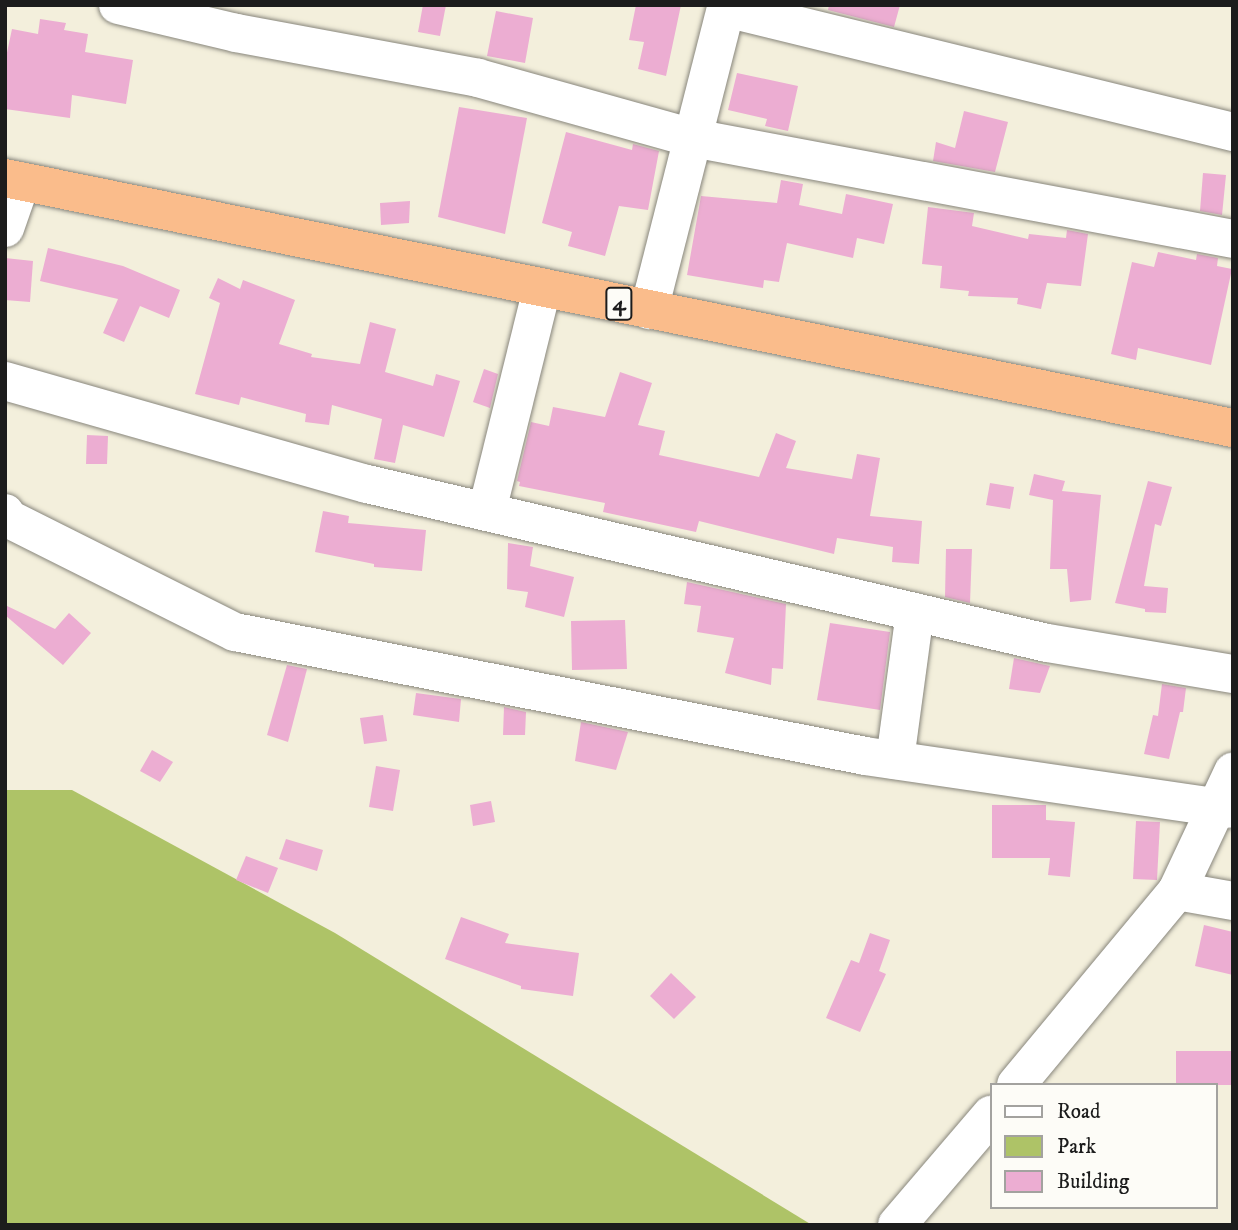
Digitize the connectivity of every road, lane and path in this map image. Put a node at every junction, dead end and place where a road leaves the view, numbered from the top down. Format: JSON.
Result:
{"nodes":[{"id":1,"x":118,"y":5,"type":"edge"},
{"id":2,"x":727,"y":7,"type":"edge"},
{"id":3,"x":186,"y":13,"type":"edge"},
{"id":4,"x":1233,"y":132,"type":"edge"},
{"id":5,"x":693,"y":138,"type":"junction"},
{"id":6,"x":13,"y":180,"type":"edge"},
{"id":7,"x":5,"y":228,"type":"edge"},
{"id":8,"x":1233,"y":239,"type":"edge"},
{"id":9,"x":542,"y":288,"type":"junction"},
{"id":10,"x":649,"y":310,"type":"junction"},
{"id":11,"x":5,"y":381,"type":"edge"},
{"id":12,"x":1233,"y":428,"type":"edge"},
{"id":13,"x":487,"y":511,"type":"junction"},
{"id":14,"x":5,"y":513,"type":"edge"},
{"id":15,"x":915,"y":612,"type":"junction"},
{"id":16,"x":1233,"y":674,"type":"edge"},
{"id":17,"x":895,"y":760,"type":"junction"},
{"id":18,"x":1226,"y":796,"type":"edge"},
{"id":19,"x":1177,"y":891,"type":"junction"},
{"id":20,"x":1233,"y":901,"type":"edge"},
{"id":21,"x":1018,"y":1083,"type":"edge"},
{"id":22,"x":990,"y":1116,"type":"edge"},
{"id":23,"x":897,"y":1225,"type":"edge"}],
"edges":[{"from":1,"to":3,"type":"street"},
{"from":2,"to":4,"type":"street"},
{"from":2,"to":5,"type":"street"},
{"from":3,"to":5,"type":"street"},
{"from":5,"to":8,"type":"street"},
{"from":5,"to":10,"type":"street"},
{"from":6,"to":7,"type":"street"},
{"from":6,"to":9,"type":"highway","number":"4"},
{"from":9,"to":10,"type":"highway","number":"4"},
{"from":9,"to":13,"type":"street"},
{"from":10,"to":12,"type":"highway","number":"4"},
{"from":11,"to":13,"type":"street"},
{"from":13,"to":15,"type":"street"},
{"from":14,"to":17,"type":"street"},
{"from":15,"to":16,"type":"street"},
{"from":15,"to":17,"type":"street"},
{"from":17,"to":18,"type":"street"},
{"from":18,"to":19,"type":"street"},
{"from":19,"to":20,"type":"street"},
{"from":19,"to":21,"type":"street"},
{"from":22,"to":23,"type":"street"}]}
